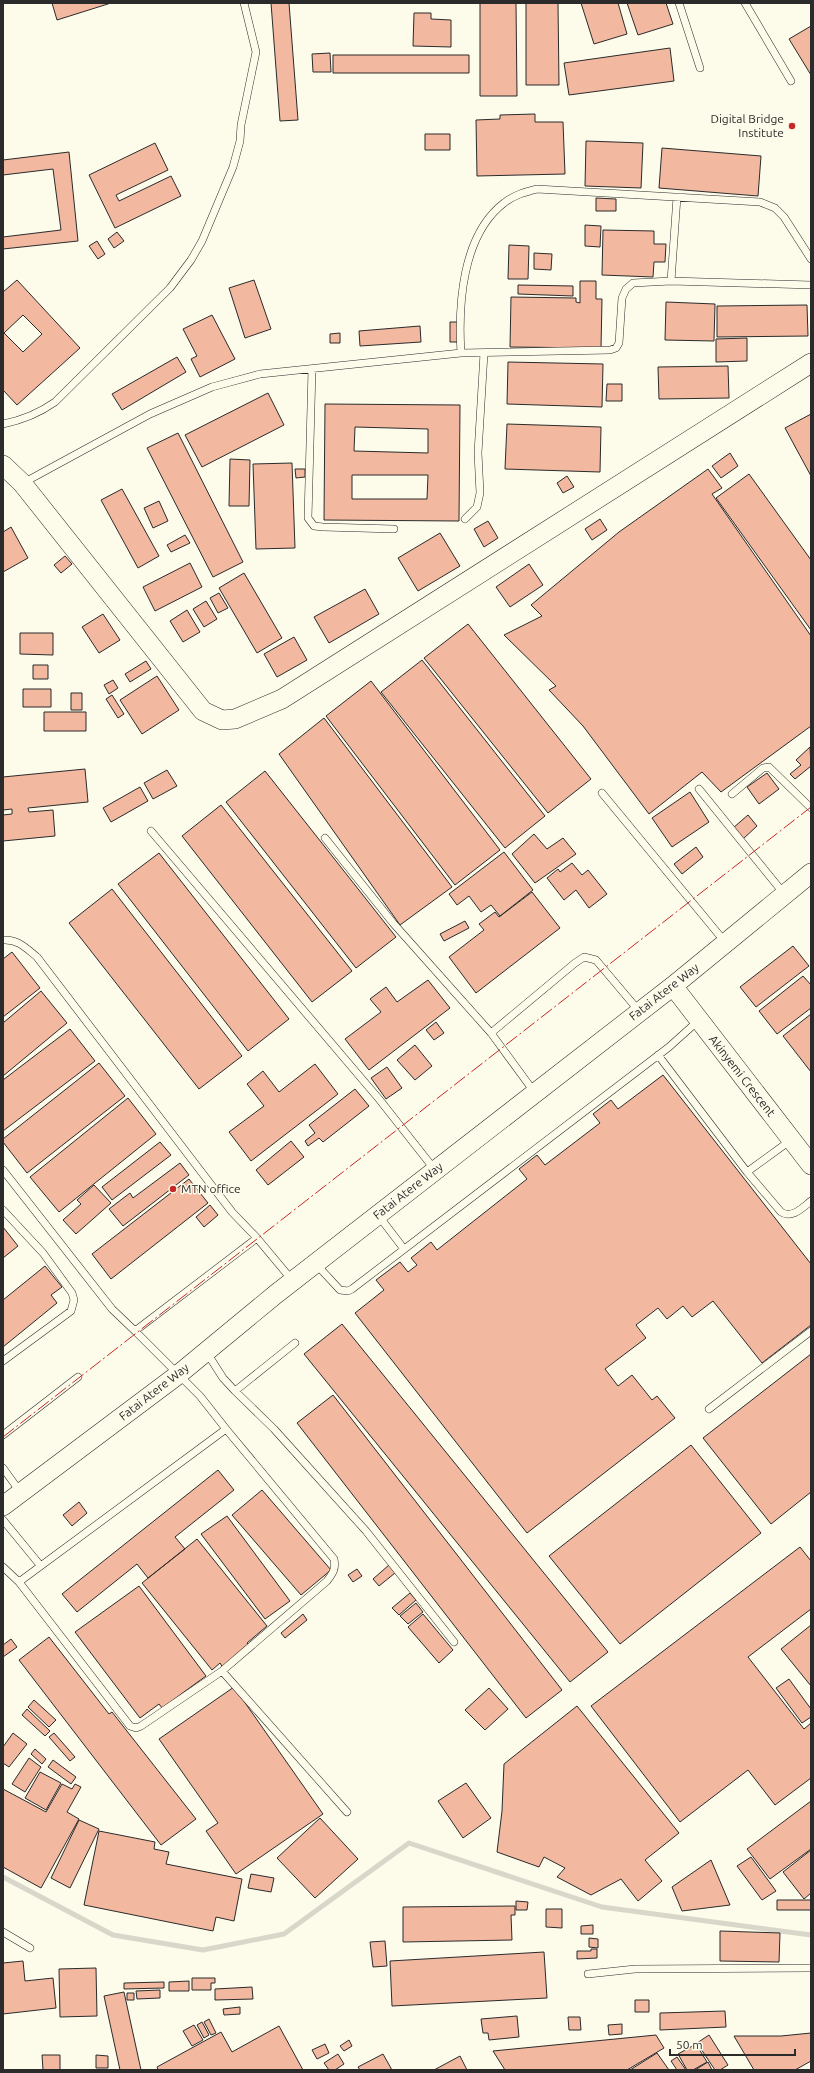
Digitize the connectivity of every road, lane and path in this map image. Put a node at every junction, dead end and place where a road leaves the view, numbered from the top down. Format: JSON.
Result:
{"nodes":[{"id":1,"x":244,"y":3,"type":"edge"},
{"id":2,"x":679,"y":3,"type":"edge"},
{"id":3,"x":746,"y":3,"type":"edge"},
{"id":4,"x":700,"y":68,"type":"dead end"},
{"id":5,"x":792,"y":81,"type":"dead end"},
{"id":6,"x":677,"y":198,"type":"junction"},
{"id":7,"x":811,"y":259,"type":"edge"},
{"id":8,"x":671,"y":281,"type":"junction"},
{"id":9,"x":811,"y":285,"type":"edge"},
{"id":10,"x":484,"y":352,"type":"junction"},
{"id":11,"x":461,"y":353,"type":"junction"},
{"id":12,"x":811,"y":363,"type":"edge"},
{"id":13,"x":312,"y":369,"type":"junction"},
{"id":14,"x":3,"y":424,"type":"edge"},
{"id":15,"x":3,"y":465,"type":"edge"},
{"id":16,"x":22,"y":483,"type":"junction"},
{"id":17,"x":465,"y":519,"type":"dead end"},
{"id":18,"x":394,"y":528,"type":"dead end"},
{"id":19,"x":699,"y":789,"type":"dead end"},
{"id":20,"x":602,"y":793,"type":"dead end"},
{"id":21,"x":732,"y":794,"type":"dead end"},
{"id":22,"x":811,"y":808,"type":"edge"},
{"id":23,"x":151,"y":831,"type":"dead end"},
{"id":24,"x":325,"y":838,"type":"dead end"},
{"id":25,"x":809,"y":878,"type":"edge"},
{"id":26,"x":785,"y":895,"type":"junction"},
{"id":27,"x":3,"y":940,"type":"edge"},
{"id":28,"x":726,"y":943,"type":"junction"},
{"id":29,"x":674,"y":986,"type":"junction"},
{"id":30,"x":640,"y":1012,"type":"junction"},
{"id":31,"x":699,"y":1020,"type":"junction"},
{"id":32,"x":490,"y":1033,"type":"junction"},
{"id":33,"x":658,"y":1055,"type":"junction"},
{"id":34,"x":535,"y":1093,"type":"junction"},
{"id":35,"x":792,"y":1140,"type":"junction"},
{"id":36,"x":811,"y":1165,"type":"edge"},
{"id":37,"x":3,"y":1170,"type":"edge"},
{"id":38,"x":435,"y":1170,"type":"junction"},
{"id":39,"x":747,"y":1172,"type":"junction"},
{"id":40,"x":811,"y":1201,"type":"edge"},
{"id":41,"x":3,"y":1210,"type":"edge"},
{"id":42,"x":378,"y":1215,"type":"junction"},
{"id":43,"x":257,"y":1238,"type":"junction"},
{"id":44,"x":404,"y":1249,"type":"junction"},
{"id":45,"x":315,"y":1264,"type":"junction"},
{"id":46,"x":293,"y":1282,"type":"junction"},
{"id":47,"x":135,"y":1331,"type":"junction"},
{"id":48,"x":811,"y":1331,"type":"edge"},
{"id":49,"x":295,"y":1343,"type":"dead end"},
{"id":50,"x":206,"y":1351,"type":"junction"},
{"id":51,"x":3,"y":1361,"type":"edge"},
{"id":52,"x":179,"y":1374,"type":"junction"},
{"id":53,"x":78,"y":1377,"type":"dead end"},
{"id":54,"x":236,"y":1391,"type":"junction"},
{"id":55,"x":709,"y":1409,"type":"dead end"},
{"id":56,"x":226,"y":1429,"type":"junction"},
{"id":57,"x":3,"y":1435,"type":"edge"},
{"id":58,"x":3,"y":1468,"type":"edge"},
{"id":59,"x":21,"y":1493,"type":"junction"},
{"id":60,"x":3,"y":1506,"type":"edge"},
{"id":61,"x":3,"y":1520,"type":"edge"},
{"id":62,"x":40,"y":1565,"type":"junction"},
{"id":63,"x":3,"y":1567,"type":"edge"},
{"id":64,"x":19,"y":1582,"type":"junction"},
{"id":65,"x":454,"y":1642,"type":"dead end"},
{"id":66,"x":222,"y":1672,"type":"junction"},
{"id":67,"x":346,"y":1812,"type":"dead end"},
{"id":68,"x":3,"y":1932,"type":"edge"},
{"id":69,"x":30,"y":1948,"type":"dead end"},
{"id":70,"x":811,"y":1968,"type":"edge"},
{"id":71,"x":588,"y":1974,"type":"dead end"}],
"edges":[{"from":1,"to":14,"type":"lane"},
{"from":2,"to":4,"type":"lane"},
{"from":3,"to":5,"type":"lane"},
{"from":6,"to":7,"type":"lane"},
{"from":6,"to":8,"type":"lane"},
{"from":6,"to":11,"type":"lane"},
{"from":8,"to":9,"type":"lane"},
{"from":8,"to":10,"type":"lane"},
{"from":10,"to":11,"type":"lane"},
{"from":10,"to":17,"type":"lane"},
{"from":11,"to":13,"type":"lane"},
{"from":12,"to":16,"type":"street"},
{"from":13,"to":16,"type":"lane"},
{"from":13,"to":18,"type":"lane"},
{"from":15,"to":16,"type":"street"},
{"from":19,"to":26,"type":"lane"},
{"from":20,"to":28,"type":"lane"},
{"from":21,"to":22,"type":"lane"},
{"from":23,"to":38,"type":"lane"},
{"from":24,"to":32,"type":"lane"},
{"from":25,"to":26,"type":"street","name":"Fatai Atere Way"},
{"from":26,"to":28,"type":"street","name":"Fatai Atere Way"},
{"from":27,"to":43,"type":"lane"},
{"from":28,"to":29,"type":"street","name":"Fatai Atere Way"},
{"from":29,"to":30,"type":"street","name":"Fatai Atere Way"},
{"from":29,"to":31,"type":"street","name":"Akinyemi Crescent"},
{"from":30,"to":32,"type":"lane"},
{"from":30,"to":34,"type":"street","name":"Fatai Atere Way"},
{"from":31,"to":33,"type":"lane"},
{"from":31,"to":35,"type":"street","name":"Akinyemi Crescent"},
{"from":32,"to":34,"type":"lane"},
{"from":33,"to":39,"type":"lane"},
{"from":33,"to":44,"type":"lane"},
{"from":34,"to":38,"type":"street","name":"Fatai Atere Way"},
{"from":35,"to":36,"type":"street","name":"Akinyemi Crescent"},
{"from":35,"to":39,"type":"lane"},
{"from":37,"to":47,"type":"lane"},
{"from":38,"to":42,"type":"street","name":"Fatai Atere Way"},
{"from":39,"to":40,"type":"lane"},
{"from":41,"to":51,"type":"lane"},
{"from":42,"to":44,"type":"lane"},
{"from":42,"to":45,"type":"street","name":"Fatai Atere Way"},
{"from":43,"to":46,"type":"lane"},
{"from":43,"to":47,"type":"lane"},
{"from":44,"to":45,"type":"lane"},
{"from":45,"to":46,"type":"street","name":"Fatai Atere Way"},
{"from":46,"to":50,"type":"street","name":"Fatai Atere Way"},
{"from":47,"to":52,"type":"lane"},
{"from":48,"to":55,"type":"lane"},
{"from":49,"to":54,"type":"lane"},
{"from":50,"to":52,"type":"street","name":"Fatai Atere Way"},
{"from":50,"to":54,"type":"lane"},
{"from":52,"to":56,"type":"lane"},
{"from":52,"to":59,"type":"street","name":"Fatai Atere Way"},
{"from":53,"to":57,"type":"lane"},
{"from":54,"to":65,"type":"lane"},
{"from":56,"to":62,"type":"lane"},
{"from":56,"to":66,"type":"lane"},
{"from":58,"to":59,"type":"lane"},
{"from":59,"to":60,"type":"street","name":"Fatai Atere Way"},
{"from":61,"to":62,"type":"lane"},
{"from":62,"to":64,"type":"lane"},
{"from":63,"to":64,"type":"lane"},
{"from":64,"to":66,"type":"lane"},
{"from":66,"to":67,"type":"lane"},
{"from":68,"to":69,"type":"lane"},
{"from":70,"to":71,"type":"lane"}]}
